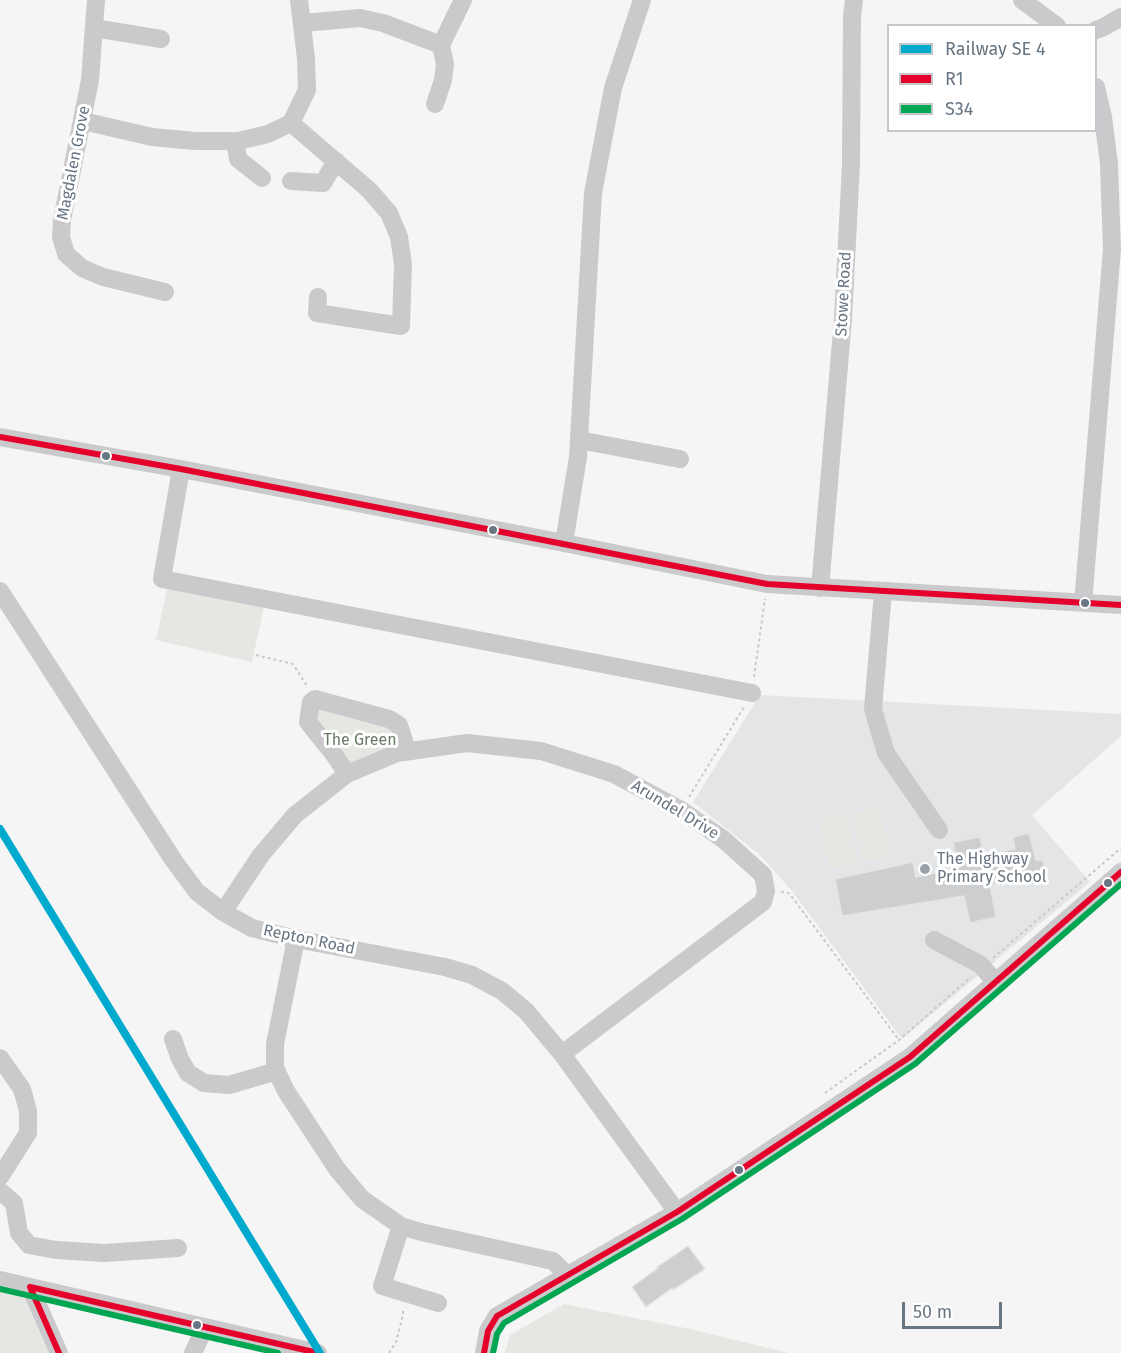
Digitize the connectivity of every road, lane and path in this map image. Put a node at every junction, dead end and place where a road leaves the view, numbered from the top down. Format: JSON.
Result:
{"nodes":[{"id":1,"x":96,"y":0,"type":"edge"},
{"id":2,"x":299,"y":0,"type":"edge"},
{"id":3,"x":463,"y":0,"type":"edge"},
{"id":4,"x":642,"y":0,"type":"edge"},
{"id":5,"x":854,"y":0,"type":"edge"},
{"id":6,"x":1022,"y":0,"type":"edge"},
{"id":7,"x":1121,"y":17,"type":"edge"},
{"id":8,"x":303,"y":23,"type":"junction"},
{"id":9,"x":1053,"y":24,"type":"edge"},
{"id":10,"x":94,"y":28,"type":"junction"},
{"id":11,"x":1097,"y":29,"type":"edge"},
{"id":12,"x":445,"y":37,"type":"junction"},
{"id":13,"x":161,"y":39,"type":"dead end"},
{"id":14,"x":1097,"y":94,"type":"edge"},
{"id":15,"x":435,"y":104,"type":"dead end"},
{"id":16,"x":83,"y":121,"type":"junction"},
{"id":17,"x":291,"y":123,"type":"junction"},
{"id":18,"x":235,"y":141,"type":"junction"},
{"id":19,"x":336,"y":161,"type":"junction"},
{"id":20,"x":262,"y":178,"type":"dead end"},
{"id":21,"x":291,"y":181,"type":"dead end"},
{"id":22,"x":165,"y":292,"type":"dead end"},
{"id":23,"x":318,"y":297,"type":"dead end"},
{"id":24,"x":0,"y":437,"type":"edge"},
{"id":25,"x":579,"y":440,"type":"junction"},
{"id":26,"x":680,"y":459,"type":"dead end"},
{"id":27,"x":181,"y":469,"type":"junction"},
{"id":28,"x":564,"y":543,"type":"junction"},
{"id":29,"x":820,"y":588,"type":"junction"},
{"id":30,"x":0,"y":591,"type":"edge"},
{"id":31,"x":883,"y":592,"type":"junction"},
{"id":32,"x":1083,"y":603,"type":"junction"},
{"id":33,"x":1121,"y":605,"type":"edge"},
{"id":34,"x":256,"y":655,"type":"dead end"},
{"id":35,"x":752,"y":693,"type":"dead end"},
{"id":36,"x":315,"y":699,"type":"junction"},
{"id":37,"x":408,"y":750,"type":"junction"},
{"id":38,"x":347,"y":774,"type":"junction"},
{"id":39,"x":939,"y":830,"type":"dead end"},
{"id":40,"x":1121,"y":848,"type":"edge"},
{"id":41,"x":1121,"y":872,"type":"edge"},
{"id":42,"x":766,"y":891,"type":"junction"},
{"id":43,"x":223,"y":912,"type":"junction"},
{"id":44,"x":296,"y":939,"type":"junction"},
{"id":45,"x":934,"y":940,"type":"dead end"},
{"id":46,"x":982,"y":966,"type":"junction"},
{"id":47,"x":995,"y":982,"type":"junction"},
{"id":48,"x":173,"y":1039,"type":"dead end"},
{"id":49,"x":899,"y":1040,"type":"junction"},
{"id":50,"x":562,"y":1054,"type":"junction"},
{"id":51,"x":0,"y":1058,"type":"edge"},
{"id":52,"x":277,"y":1071,"type":"junction"},
{"id":53,"x":820,"y":1097,"type":"dead end"},
{"id":54,"x":0,"y":1177,"type":"edge"},
{"id":55,"x":0,"y":1191,"type":"edge"},
{"id":56,"x":677,"y":1212,"type":"junction"},
{"id":57,"x":401,"y":1226,"type":"junction"},
{"id":58,"x":178,"y":1248,"type":"dead end"},
{"id":59,"x":566,"y":1274,"type":"junction"},
{"id":60,"x":0,"y":1280,"type":"edge"},
{"id":61,"x":30,"y":1287,"type":"junction"},
{"id":62,"x":402,"y":1292,"type":"junction"},
{"id":63,"x":438,"y":1303,"type":"dead end"},
{"id":64,"x":205,"y":1327,"type":"junction"},
{"id":65,"x":59,"y":1353,"type":"edge"},
{"id":66,"x":194,"y":1353,"type":"edge"},
{"id":67,"x":318,"y":1353,"type":"edge"},
{"id":68,"x":389,"y":1353,"type":"edge"},
{"id":69,"x":483,"y":1353,"type":"edge"}],
"edges":[{"from":1,"to":10,"type":"street","name":"Magdalen Grove"},
{"from":2,"to":8,"type":"street"},
{"from":3,"to":12,"type":"street"},
{"from":4,"to":25,"type":"street"},
{"from":5,"to":29,"type":"street","name":"Stowe Road"},
{"from":6,"to":9,"type":"street"},
{"from":7,"to":11,"type":"street"},
{"from":8,"to":12,"type":"street"},
{"from":8,"to":17,"type":"street"},
{"from":10,"to":13,"type":"street"},
{"from":10,"to":16,"type":"street","name":"Magdalen Grove"},
{"from":12,"to":15,"type":"street"},
{"from":14,"to":32,"type":"street"},
{"from":16,"to":18,"type":"street"},
{"from":16,"to":22,"type":"street","name":"Magdalen Grove"},
{"from":17,"to":18,"type":"street"},
{"from":17,"to":19,"type":"street"},
{"from":18,"to":20,"type":"street"},
{"from":19,"to":21,"type":"street"},
{"from":19,"to":23,"type":"street"},
{"from":24,"to":27,"type":"street"},
{"from":25,"to":26,"type":"street"},
{"from":25,"to":28,"type":"street"},
{"from":27,"to":28,"type":"street"},
{"from":27,"to":35,"type":"street"},
{"from":28,"to":29,"type":"street"},
{"from":29,"to":31,"type":"street"},
{"from":30,"to":43,"type":"street","name":"Repton Road"},
{"from":31,"to":32,"type":"street"},
{"from":31,"to":39,"type":"street"},
{"from":32,"to":33,"type":"street"},
{"from":34,"to":36,"type":"path"},
{"from":36,"to":37,"type":"street"},
{"from":36,"to":38,"type":"street"},
{"from":37,"to":38,"type":"street","name":"Arundel Drive"},
{"from":37,"to":42,"type":"street","name":"Arundel Drive"},
{"from":38,"to":43,"type":"street","name":"Arundel Drive"},
{"from":40,"to":46,"type":"path"},
{"from":41,"to":47,"type":"street"},
{"from":42,"to":49,"type":"path"},
{"from":42,"to":50,"type":"street"},
{"from":43,"to":44,"type":"street","name":"Repton Road"},
{"from":44,"to":50,"type":"street","name":"Repton Road"},
{"from":44,"to":52,"type":"street"},
{"from":45,"to":46,"type":"street"},
{"from":46,"to":47,"type":"street"},
{"from":46,"to":49,"type":"path"},
{"from":47,"to":56,"type":"street"},
{"from":48,"to":52,"type":"street"},
{"from":49,"to":53,"type":"path"},
{"from":50,"to":56,"type":"street","name":"Repton Road"},
{"from":51,"to":54,"type":"street"},
{"from":52,"to":57,"type":"street"},
{"from":55,"to":58,"type":"street"},
{"from":56,"to":59,"type":"street"},
{"from":57,"to":59,"type":"street"},
{"from":57,"to":62,"type":"street"},
{"from":59,"to":69,"type":"street"},
{"from":60,"to":61,"type":"street"},
{"from":61,"to":64,"type":"street"},
{"from":61,"to":65,"type":"street"},
{"from":62,"to":63,"type":"street"},
{"from":62,"to":68,"type":"path"},
{"from":64,"to":66,"type":"street"},
{"from":64,"to":67,"type":"street"}]}
